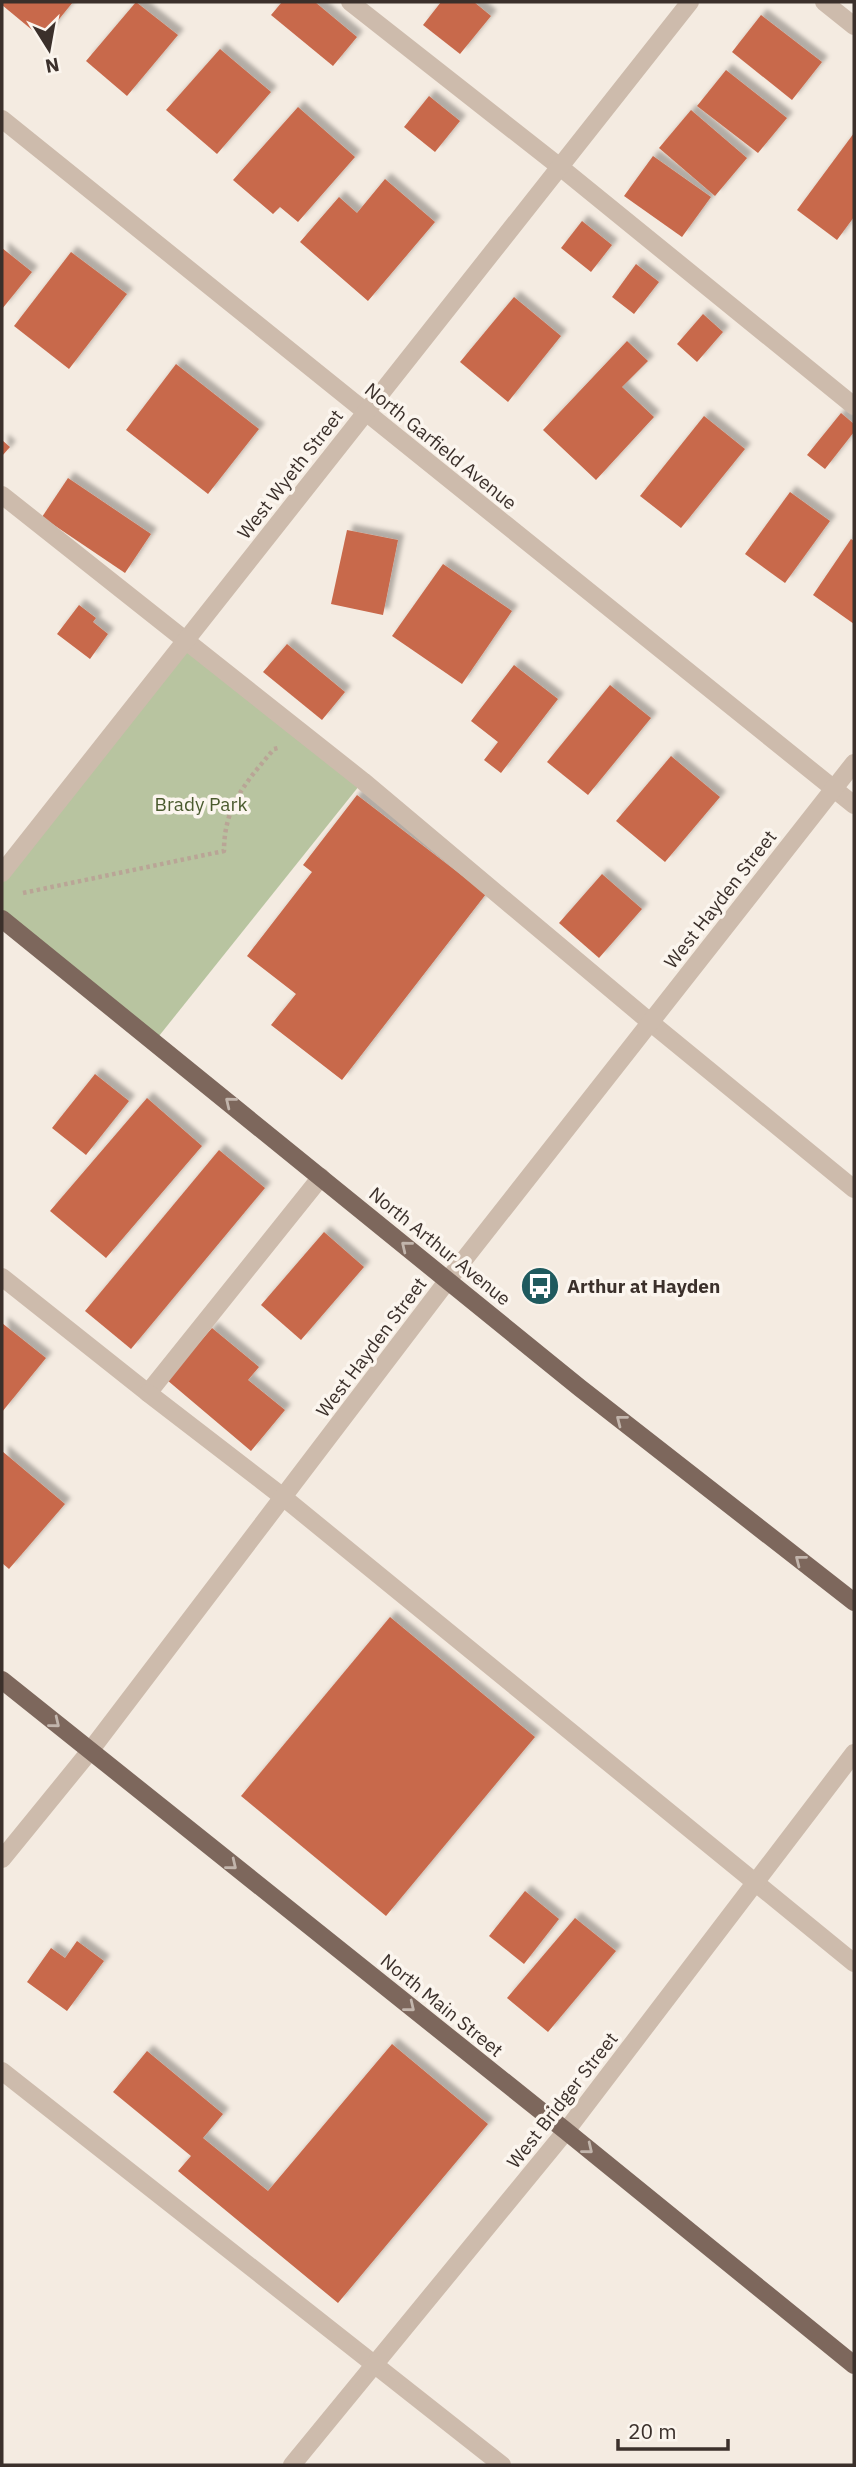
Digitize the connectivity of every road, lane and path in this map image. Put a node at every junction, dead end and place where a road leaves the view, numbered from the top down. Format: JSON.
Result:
{"nodes":[{"id":1,"x":350,"y":2,"type":"edge"},
{"id":2,"x":690,"y":2,"type":"edge"},
{"id":3,"x":824,"y":2,"type":"edge"},
{"id":4,"x":854,"y":26,"type":"edge"},
{"id":5,"x":2,"y":119,"type":"edge"},
{"id":6,"x":560,"y":167,"type":"junction"},
{"id":7,"x":854,"y":406,"type":"edge"},
{"id":8,"x":366,"y":412,"type":"junction"},
{"id":9,"x":2,"y":495,"type":"edge"},
{"id":10,"x":186,"y":640,"type":"junction"},
{"id":11,"x":309,"y":738,"type":"junction"},
{"id":12,"x":854,"y":764,"type":"edge"},
{"id":13,"x":834,"y":789,"type":"junction"},
{"id":14,"x":854,"y":805,"type":"edge"},
{"id":15,"x":2,"y":873,"type":"edge"},
{"id":16,"x":15,"y":894,"type":"dead end"},
{"id":17,"x":2,"y":919,"type":"edge"},
{"id":18,"x":650,"y":1022,"type":"junction"},
{"id":19,"x":321,"y":1177,"type":"junction"},
{"id":20,"x":854,"y":1189,"type":"edge"},
{"id":21,"x":2,"y":1276,"type":"edge"},
{"id":22,"x":448,"y":1280,"type":"junction"},
{"id":23,"x":148,"y":1393,"type":"junction"},
{"id":24,"x":283,"y":1497,"type":"junction"},
{"id":25,"x":854,"y":1602,"type":"edge"},
{"id":26,"x":2,"y":1680,"type":"edge"},
{"id":27,"x":90,"y":1751,"type":"junction"},
{"id":28,"x":854,"y":1753,"type":"edge"},
{"id":29,"x":2,"y":1858,"type":"edge"},
{"id":30,"x":755,"y":1882,"type":"junction"},
{"id":31,"x":854,"y":1963,"type":"edge"},
{"id":32,"x":2,"y":2071,"type":"edge"},
{"id":33,"x":566,"y":2131,"type":"junction"},
{"id":34,"x":854,"y":2365,"type":"edge"},
{"id":35,"x":376,"y":2366,"type":"junction"},
{"id":36,"x":292,"y":2465,"type":"edge"},
{"id":37,"x":502,"y":2465,"type":"edge"}],
"edges":[{"from":1,"to":6,"type":"street"},
{"from":2,"to":6,"type":"street","name":"West Wyeth Street"},
{"from":3,"to":4,"type":"street"},
{"from":5,"to":8,"type":"street","name":"North Garfield Avenue"},
{"from":6,"to":7,"type":"street"},
{"from":6,"to":8,"type":"street","name":"West Wyeth Street"},
{"from":8,"to":10,"type":"street","name":"West Wyeth Street"},
{"from":8,"to":13,"type":"street","name":"North Garfield Avenue"},
{"from":9,"to":10,"type":"street"},
{"from":10,"to":11,"type":"street"},
{"from":10,"to":15,"type":"street","name":"West Wyeth Street"},
{"from":11,"to":16,"type":"path"},
{"from":11,"to":18,"type":"street"},
{"from":12,"to":13,"type":"street","name":"West Hayden Street"},
{"from":13,"to":14,"type":"street","name":"North Garfield Avenue"},
{"from":13,"to":18,"type":"street","name":"West Hayden Street"},
{"from":19,"to":17,"type":"main road","name":"North Arthur Avenue","one_way":true},
{"from":18,"to":20,"type":"street"},
{"from":18,"to":22,"type":"street","name":"West Hayden Street"},
{"from":22,"to":19,"type":"main road","name":"North Arthur Avenue","one_way":true},
{"from":19,"to":23,"type":"street"},
{"from":21,"to":23,"type":"street"},
{"from":22,"to":24,"type":"street","name":"West Hayden Street"},
{"from":25,"to":22,"type":"main road","name":"North Arthur Avenue","one_way":true},
{"from":23,"to":24,"type":"street"},
{"from":24,"to":27,"type":"street","name":"West Hayden Street"},
{"from":24,"to":30,"type":"street"},
{"from":26,"to":27,"type":"main road","name":"North Main Street","one_way":true},
{"from":27,"to":29,"type":"street","name":"West Hayden Street"},
{"from":27,"to":33,"type":"main road","name":"North Main Street","one_way":true},
{"from":28,"to":30,"type":"street","name":"West Bridger Street"},
{"from":30,"to":31,"type":"street"},
{"from":30,"to":33,"type":"street","name":"West Bridger Street"},
{"from":32,"to":35,"type":"street"},
{"from":33,"to":34,"type":"main road","name":"North Main Street","one_way":true},
{"from":33,"to":35,"type":"street","name":"West Bridger Street"},
{"from":35,"to":36,"type":"street","name":"West Bridger Street"},
{"from":35,"to":37,"type":"street"}]}
